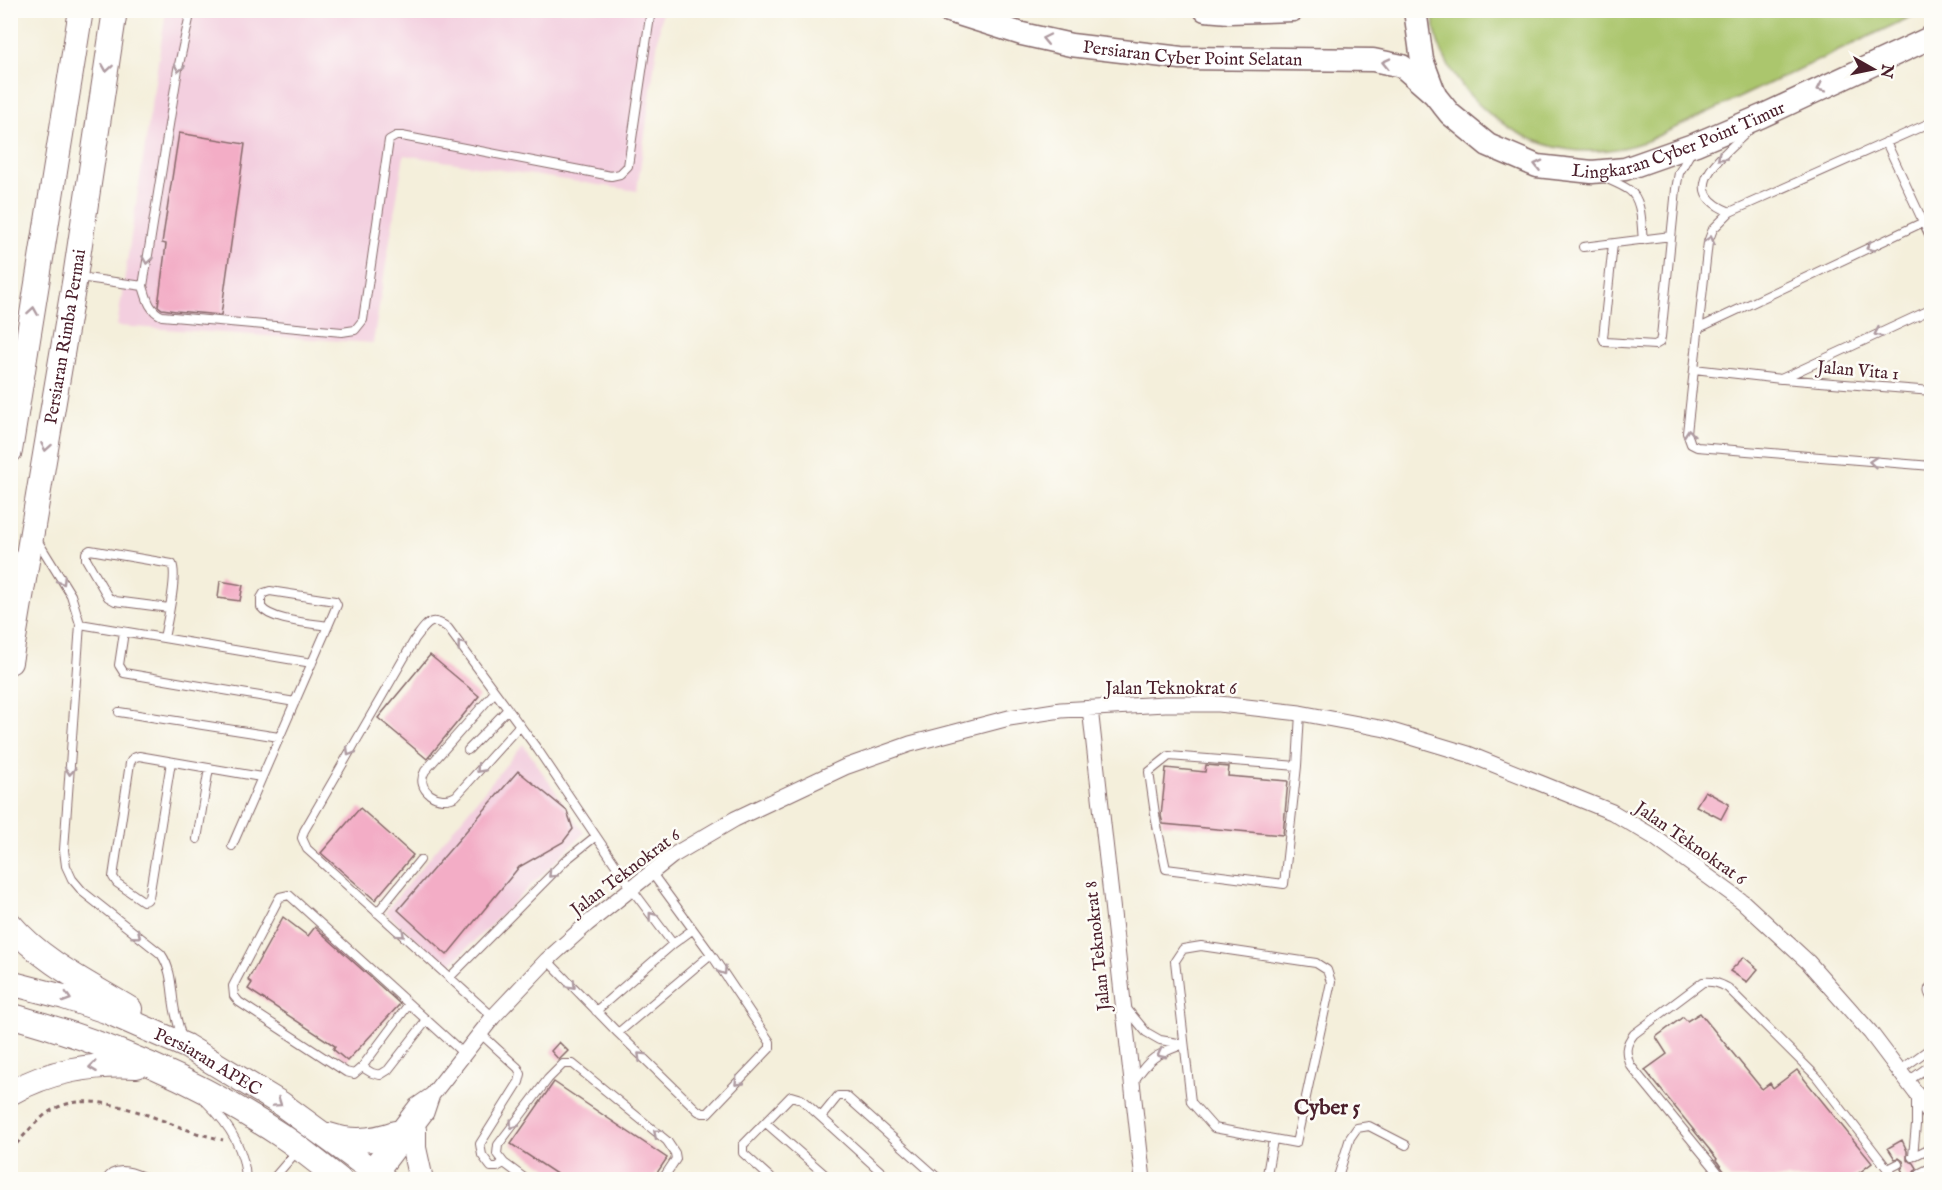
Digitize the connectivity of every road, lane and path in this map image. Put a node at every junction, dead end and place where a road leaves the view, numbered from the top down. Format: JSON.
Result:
{"nodes":[{"id":1,"x":81,"y":10,"type":"edge"},
{"id":2,"x":115,"y":10,"type":"edge"},
{"id":3,"x":191,"y":10,"type":"edge"},
{"id":4,"x":651,"y":10,"type":"edge"},
{"id":5,"x":946,"y":10,"type":"edge"},
{"id":6,"x":1205,"y":10,"type":"edge"},
{"id":7,"x":1293,"y":10,"type":"edge"},
{"id":8,"x":1414,"y":10,"type":"edge"},
{"id":9,"x":1228,"y":11,"type":"edge"},
{"id":10,"x":1932,"y":37,"type":"edge"},
{"id":11,"x":1434,"y":94,"type":"junction"},
{"id":12,"x":1762,"y":116,"type":"junction"},
{"id":13,"x":1932,"y":122,"type":"edge"},
{"id":14,"x":1886,"y":142,"type":"junction"},
{"id":15,"x":1696,"y":144,"type":"junction"},
{"id":16,"x":1592,"y":172,"type":"junction"},
{"id":17,"x":1730,"y":212,"type":"junction"},
{"id":18,"x":1932,"y":218,"type":"edge"},
{"id":19,"x":1923,"y":222,"type":"junction"},
{"id":20,"x":1671,"y":236,"type":"junction"},
{"id":21,"x":1643,"y":240,"type":"junction"},
{"id":22,"x":1932,"y":242,"type":"edge"},
{"id":23,"x":1613,"y":244,"type":"junction"},
{"id":24,"x":1583,"y":247,"type":"dead end"},
{"id":25,"x":75,"y":277,"type":"junction"},
{"id":26,"x":143,"y":285,"type":"junction"},
{"id":27,"x":1932,"y":309,"type":"edge"},
{"id":28,"x":1699,"y":328,"type":"junction"},
{"id":29,"x":1694,"y":369,"type":"junction"},
{"id":30,"x":1781,"y":379,"type":"junction"},
{"id":31,"x":1932,"y":391,"type":"edge"},
{"id":32,"x":10,"y":451,"type":"edge"},
{"id":33,"x":1932,"y":466,"type":"edge"},
{"id":34,"x":32,"y":531,"type":"junction"},
{"id":35,"x":169,"y":608,"type":"junction"},
{"id":36,"x":80,"y":624,"type":"junction"},
{"id":37,"x":328,"y":626,"type":"junction"},
{"id":38,"x":124,"y":632,"type":"junction"},
{"id":39,"x":164,"y":638,"type":"junction"},
{"id":40,"x":10,"y":662,"type":"edge"},
{"id":41,"x":312,"y":663,"type":"junction"},
{"id":42,"x":495,"y":693,"type":"junction"},
{"id":43,"x":294,"y":702,"type":"junction"},
{"id":44,"x":1090,"y":708,"type":"junction"},
{"id":45,"x":508,"y":709,"type":"junction"},
{"id":46,"x":119,"y":712,"type":"dead end"},
{"id":47,"x":1300,"y":713,"type":"junction"},
{"id":48,"x":520,"y":725,"type":"junction"},
{"id":49,"x":279,"y":737,"type":"junction"},
{"id":50,"x":468,"y":750,"type":"dead end"},
{"id":51,"x":171,"y":762,"type":"junction"},
{"id":52,"x":1297,"y":766,"type":"junction"},
{"id":53,"x":209,"y":768,"type":"junction"},
{"id":54,"x":261,"y":777,"type":"junction"},
{"id":55,"x":596,"y":836,"type":"junction"},
{"id":56,"x":197,"y":839,"type":"dead end"},
{"id":57,"x":232,"y":846,"type":"dead end"},
{"id":58,"x":420,"y":860,"type":"dead end"},
{"id":59,"x":651,"y":872,"type":"junction"},
{"id":60,"x":631,"y":888,"type":"junction"},
{"id":61,"x":377,"y":913,"type":"junction"},
{"id":62,"x":10,"y":924,"type":"edge"},
{"id":63,"x":692,"y":930,"type":"junction"},
{"id":64,"x":673,"y":944,"type":"junction"},
{"id":65,"x":711,"y":954,"type":"junction"},
{"id":66,"x":547,"y":960,"type":"junction"},
{"id":67,"x":449,"y":978,"type":"junction"},
{"id":68,"x":10,"y":983,"type":"edge"},
{"id":69,"x":1932,"y":985,"type":"edge"},
{"id":70,"x":1932,"y":999,"type":"edge"},
{"id":71,"x":409,"y":1004,"type":"junction"},
{"id":72,"x":1124,"y":1006,"type":"junction"},
{"id":73,"x":596,"y":1011,"type":"junction"},
{"id":74,"x":10,"y":1015,"type":"edge"},
{"id":75,"x":493,"y":1017,"type":"junction"},
{"id":76,"x":427,"y":1020,"type":"junction"},
{"id":77,"x":480,"y":1033,"type":"junction"},
{"id":78,"x":618,"y":1033,"type":"junction"},
{"id":79,"x":183,"y":1041,"type":"junction"},
{"id":80,"x":1184,"y":1044,"type":"junction"},
{"id":81,"x":1932,"y":1047,"type":"edge"},
{"id":82,"x":463,"y":1053,"type":"junction"},
{"id":83,"x":1932,"y":1064,"type":"edge"},
{"id":84,"x":151,"y":1067,"type":"junction"},
{"id":85,"x":362,"y":1067,"type":"junction"},
{"id":86,"x":222,"y":1069,"type":"junction"},
{"id":87,"x":177,"y":1078,"type":"junction"},
{"id":88,"x":1907,"y":1082,"type":"junction"},
{"id":89,"x":1132,"y":1084,"type":"junction"},
{"id":90,"x":10,"y":1092,"type":"edge"},
{"id":91,"x":821,"y":1117,"type":"junction"},
{"id":92,"x":1932,"y":1118,"type":"edge"},
{"id":93,"x":766,"y":1123,"type":"junction"},
{"id":94,"x":316,"y":1130,"type":"junction"},
{"id":95,"x":405,"y":1131,"type":"junction"},
{"id":96,"x":1273,"y":1140,"type":"junction"},
{"id":97,"x":239,"y":1145,"type":"junction"},
{"id":98,"x":1406,"y":1145,"type":"dead end"},
{"id":99,"x":1932,"y":1147,"type":"edge"},
{"id":100,"x":299,"y":1149,"type":"junction"},
{"id":101,"x":10,"y":1150,"type":"edge"},
{"id":102,"x":504,"y":1164,"type":"junction"},
{"id":103,"x":1898,"y":1164,"type":"dead end"},
{"id":104,"x":1932,"y":1167,"type":"edge"},
{"id":105,"x":1888,"y":1169,"type":"junction"},
{"id":106,"x":1718,"y":1171,"type":"dead end"},
{"id":107,"x":1925,"y":1173,"type":"edge"},
{"id":108,"x":374,"y":1176,"type":"edge"},
{"id":109,"x":935,"y":1178,"type":"edge"},
{"id":110,"x":106,"y":1179,"type":"edge"},
{"id":111,"x":150,"y":1179,"type":"edge"},
{"id":112,"x":246,"y":1179,"type":"edge"},
{"id":113,"x":272,"y":1179,"type":"edge"},
{"id":114,"x":340,"y":1179,"type":"edge"},
{"id":115,"x":421,"y":1179,"type":"edge"},
{"id":116,"x":528,"y":1179,"type":"edge"},
{"id":117,"x":662,"y":1179,"type":"edge"},
{"id":118,"x":773,"y":1179,"type":"edge"},
{"id":119,"x":831,"y":1179,"type":"edge"},
{"id":120,"x":890,"y":1179,"type":"edge"},
{"id":121,"x":1143,"y":1179,"type":"edge"},
{"id":122,"x":1266,"y":1179,"type":"edge"},
{"id":123,"x":1337,"y":1179,"type":"edge"},
{"id":124,"x":1896,"y":1179,"type":"edge"}],
"edges":[{"from":32,"to":1,"type":"main road","name":"Persiaran Rimba Permai","one_way":true},
{"from":2,"to":25,"type":"main road","name":"Persiaran Rimba Permai","one_way":true},
{"from":3,"to":26,"type":"lane","one_way":true},
{"from":4,"to":26,"type":"lane"},
{"from":11,"to":5,"type":"main road","name":"Persiaran Cyber Point Selatan","one_way":true},
{"from":6,"to":9,"type":"main road"},
{"from":7,"to":9,"type":"main road"},
{"from":8,"to":11,"type":"main road"},
{"from":10,"to":12,"type":"main road","name":"Lingkaran Cyber Point Timur","one_way":true},
{"from":16,"to":11,"type":"main road","name":"Lingkaran Cyber Point Timur","one_way":true},
{"from":12,"to":15,"type":"main road","name":"Lingkaran Cyber Point Timur"},
{"from":12,"to":17,"type":"lane","one_way":true},
{"from":13,"to":14,"type":"lane"},
{"from":14,"to":17,"type":"lane"},
{"from":14,"to":19,"type":"lane"},
{"from":15,"to":16,"type":"main road","name":"Lingkaran Cyber Point Timur"},
{"from":15,"to":20,"type":"lane"},
{"from":16,"to":21,"type":"lane"},
{"from":28,"to":17,"type":"lane","one_way":true},
{"from":18,"to":19,"type":"lane"},
{"from":19,"to":22,"type":"lane"},
{"from":19,"to":28,"type":"lane","one_way":true},
{"from":20,"to":21,"type":"lane"},
{"from":20,"to":23,"type":"lane"},
{"from":21,"to":23,"type":"lane"},
{"from":23,"to":24,"type":"lane"},
{"from":25,"to":26,"type":"lane"},
{"from":25,"to":34,"type":"main road","name":"Persiaran Rimba Permai","one_way":true},
{"from":27,"to":30,"type":"lane","one_way":true},
{"from":28,"to":29,"type":"lane"},
{"from":29,"to":30,"type":"lane","name":"Jalan Vita 1"},
{"from":33,"to":29,"type":"lane","one_way":true},
{"from":30,"to":31,"type":"lane","name":"Jalan Vita 1"},
{"from":34,"to":36,"type":"lane","one_way":true},
{"from":34,"to":40,"type":"main road","name":"Persiaran Rimba Permai"},
{"from":35,"to":35,"type":"lane"},
{"from":35,"to":39,"type":"lane"},
{"from":36,"to":38,"type":"lane"},
{"from":36,"to":79,"type":"lane","one_way":true},
{"from":37,"to":37,"type":"lane"},
{"from":37,"to":41,"type":"lane"},
{"from":38,"to":39,"type":"lane"},
{"from":38,"to":43,"type":"lane"},
{"from":39,"to":41,"type":"lane"},
{"from":41,"to":43,"type":"lane"},
{"from":42,"to":45,"type":"lane"},
{"from":48,"to":42,"type":"lane","one_way":true},
{"from":42,"to":61,"type":"lane","one_way":true},
{"from":43,"to":49,"type":"lane"},
{"from":44,"to":47,"type":"street","name":"Jalan Teknokrat 6"},
{"from":44,"to":59,"type":"street","name":"Jalan Teknokrat 6"},
{"from":44,"to":72,"type":"street","name":"Jalan Teknokrat 8"},
{"from":45,"to":48,"type":"lane"},
{"from":45,"to":50,"type":"lane"},
{"from":46,"to":49,"type":"lane"},
{"from":47,"to":52,"type":"lane"},
{"from":47,"to":88,"type":"street","name":"Jalan Teknokrat 6"},
{"from":48,"to":55,"type":"lane"},
{"from":49,"to":54,"type":"lane"},
{"from":51,"to":51,"type":"lane"},
{"from":51,"to":53,"type":"lane"},
{"from":52,"to":52,"type":"lane"},
{"from":53,"to":54,"type":"lane"},
{"from":53,"to":56,"type":"lane"},
{"from":54,"to":57,"type":"lane"},
{"from":55,"to":60,"type":"lane"},
{"from":55,"to":67,"type":"lane","one_way":true},
{"from":58,"to":61,"type":"lane"},
{"from":59,"to":60,"type":"street","name":"Jalan Teknokrat 6"},
{"from":59,"to":63,"type":"lane"},
{"from":64,"to":60,"type":"lane","one_way":true},
{"from":60,"to":66,"type":"street","name":"Jalan Teknokrat 6"},
{"from":61,"to":67,"type":"lane","one_way":true},
{"from":62,"to":79,"type":"main road"},
{"from":63,"to":64,"type":"lane"},
{"from":63,"to":65,"type":"lane"},
{"from":64,"to":73,"type":"lane"},
{"from":65,"to":78,"type":"lane"},
{"from":65,"to":78,"type":"lane","one_way":true},
{"from":66,"to":73,"type":"lane","one_way":true},
{"from":66,"to":75,"type":"street","name":"Jalan Teknokrat 6"},
{"from":67,"to":75,"type":"lane"},
{"from":68,"to":86,"type":"main road","name":"Persiaran APEC","one_way":true},
{"from":69,"to":70,"type":"lane"},
{"from":71,"to":76,"type":"lane"},
{"from":71,"to":85,"type":"lane"},
{"from":71,"to":85,"type":"lane"},
{"from":72,"to":80,"type":"lane"},
{"from":72,"to":89,"type":"street","name":"Jalan Teknokrat 8"},
{"from":73,"to":78,"type":"lane"},
{"from":74,"to":84,"type":"main road","name":"Persiaran APEC"},
{"from":75,"to":77,"type":"street","name":"Jalan Teknokrat 6"},
{"from":76,"to":82,"type":"lane"},
{"from":76,"to":85,"type":"lane"},
{"from":77,"to":82,"type":"street","name":"Jalan Teknokrat 6"},
{"from":77,"to":102,"type":"lane"},
{"from":79,"to":86,"type":"main road"},
{"from":80,"to":89,"type":"lane","one_way":true},
{"from":80,"to":96,"type":"lane"},
{"from":80,"to":96,"type":"lane"},
{"from":81,"to":88,"type":"lane"},
{"from":82,"to":95,"type":"street","name":"Jalan Teknokrat 6"},
{"from":83,"to":88,"type":"lane"},
{"from":84,"to":87,"type":"main road","name":"Persiaran APEC"},
{"from":84,"to":90,"type":"main road","one_way":true},
{"from":86,"to":94,"type":"main road","name":"Persiaran APEC","one_way":true},
{"from":87,"to":97,"type":"lane"},
{"from":87,"to":100,"type":"main road","name":"Persiaran APEC"},
{"from":88,"to":92,"type":"street","name":"Jalan Teknokrat 6"},
{"from":88,"to":99,"type":"lane"},
{"from":89,"to":121,"type":"street","name":"Jalan Teknokrat 8"},
{"from":91,"to":93,"type":"lane"},
{"from":91,"to":109,"type":"lane"},
{"from":91,"to":120,"type":"lane"},
{"from":93,"to":118,"type":"lane"},
{"from":93,"to":119,"type":"lane"},
{"from":94,"to":95,"type":"main road"},
{"from":94,"to":108,"type":"main road","name":"Persiaran APEC"},
{"from":95,"to":108,"type":"street","name":"Jalan Teknokrat 6"},
{"from":95,"to":115,"type":"main road"},
{"from":96,"to":122,"type":"lane"},
{"from":97,"to":101,"type":"path"},
{"from":97,"to":112,"type":"lane"},
{"from":98,"to":123,"type":"lane"},
{"from":100,"to":113,"type":"lane"},
{"from":100,"to":114,"type":"main road","name":"Persiaran APEC"},
{"from":102,"to":116,"type":"lane"},
{"from":117,"to":102,"type":"lane","one_way":true},
{"from":103,"to":105,"type":"lane"},
{"from":104,"to":107,"type":"lane"},
{"from":105,"to":106,"type":"lane"},
{"from":105,"to":124,"type":"lane"},
{"from":110,"to":111,"type":"lane"}]}
